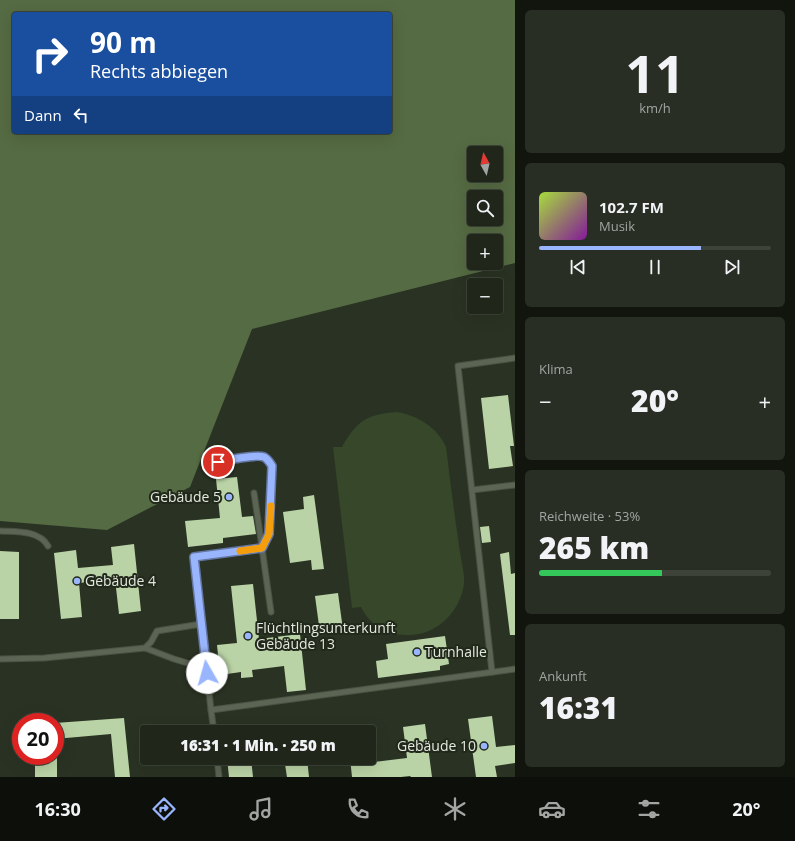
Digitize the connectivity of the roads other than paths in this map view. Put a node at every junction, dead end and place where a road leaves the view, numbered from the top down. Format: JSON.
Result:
{"nodes":[{"id":1,"x":515,"y":358,"type":"edge"},
{"id":2,"x":218,"y":462,"type":"dead end"},
{"id":3,"x":515,"y":485,"type":"edge"},
{"id":4,"x":472,"y":490,"type":"junction"},
{"id":5,"x":254,"y":493,"type":"dead end"},
{"id":6,"x":0,"y":531,"type":"edge"},
{"id":7,"x":48,"y":546,"type":"dead end"},
{"id":8,"x":262,"y":548,"type":"junction"},
{"id":9,"x":271,"y":612,"type":"dead end"},
{"id":10,"x":201,"y":624,"type":"junction"},
{"id":11,"x":145,"y":648,"type":"junction"},
{"id":12,"x":0,"y":659,"type":"edge"},
{"id":13,"x":515,"y":669,"type":"edge"},
{"id":14,"x":492,"y":672,"type":"junction"},
{"id":15,"x":207,"y":673,"type":"junction"},
{"id":16,"x":211,"y":710,"type":"junction"},
{"id":17,"x":213,"y":725,"type":"edge"},
{"id":18,"x":218,"y":765,"type":"edge"},
{"id":19,"x":219,"y":777,"type":"edge"}],
"edges":[{"from":1,"to":4,"type":"lane"},
{"from":2,"to":8,"type":"lane"},
{"from":3,"to":4,"type":"lane"},
{"from":4,"to":14,"type":"lane"},
{"from":5,"to":8,"type":"lane"},
{"from":6,"to":7,"type":"lane"},
{"from":8,"to":9,"type":"lane"},
{"from":8,"to":10,"type":"lane"},
{"from":10,"to":11,"type":"lane"},
{"from":10,"to":15,"type":"lane"},
{"from":11,"to":12,"type":"lane"},
{"from":11,"to":15,"type":"lane"},
{"from":13,"to":14,"type":"lane"},
{"from":14,"to":16,"type":"lane"},
{"from":15,"to":16,"type":"lane"},
{"from":16,"to":17,"type":"lane"},
{"from":18,"to":19,"type":"lane"}]}
